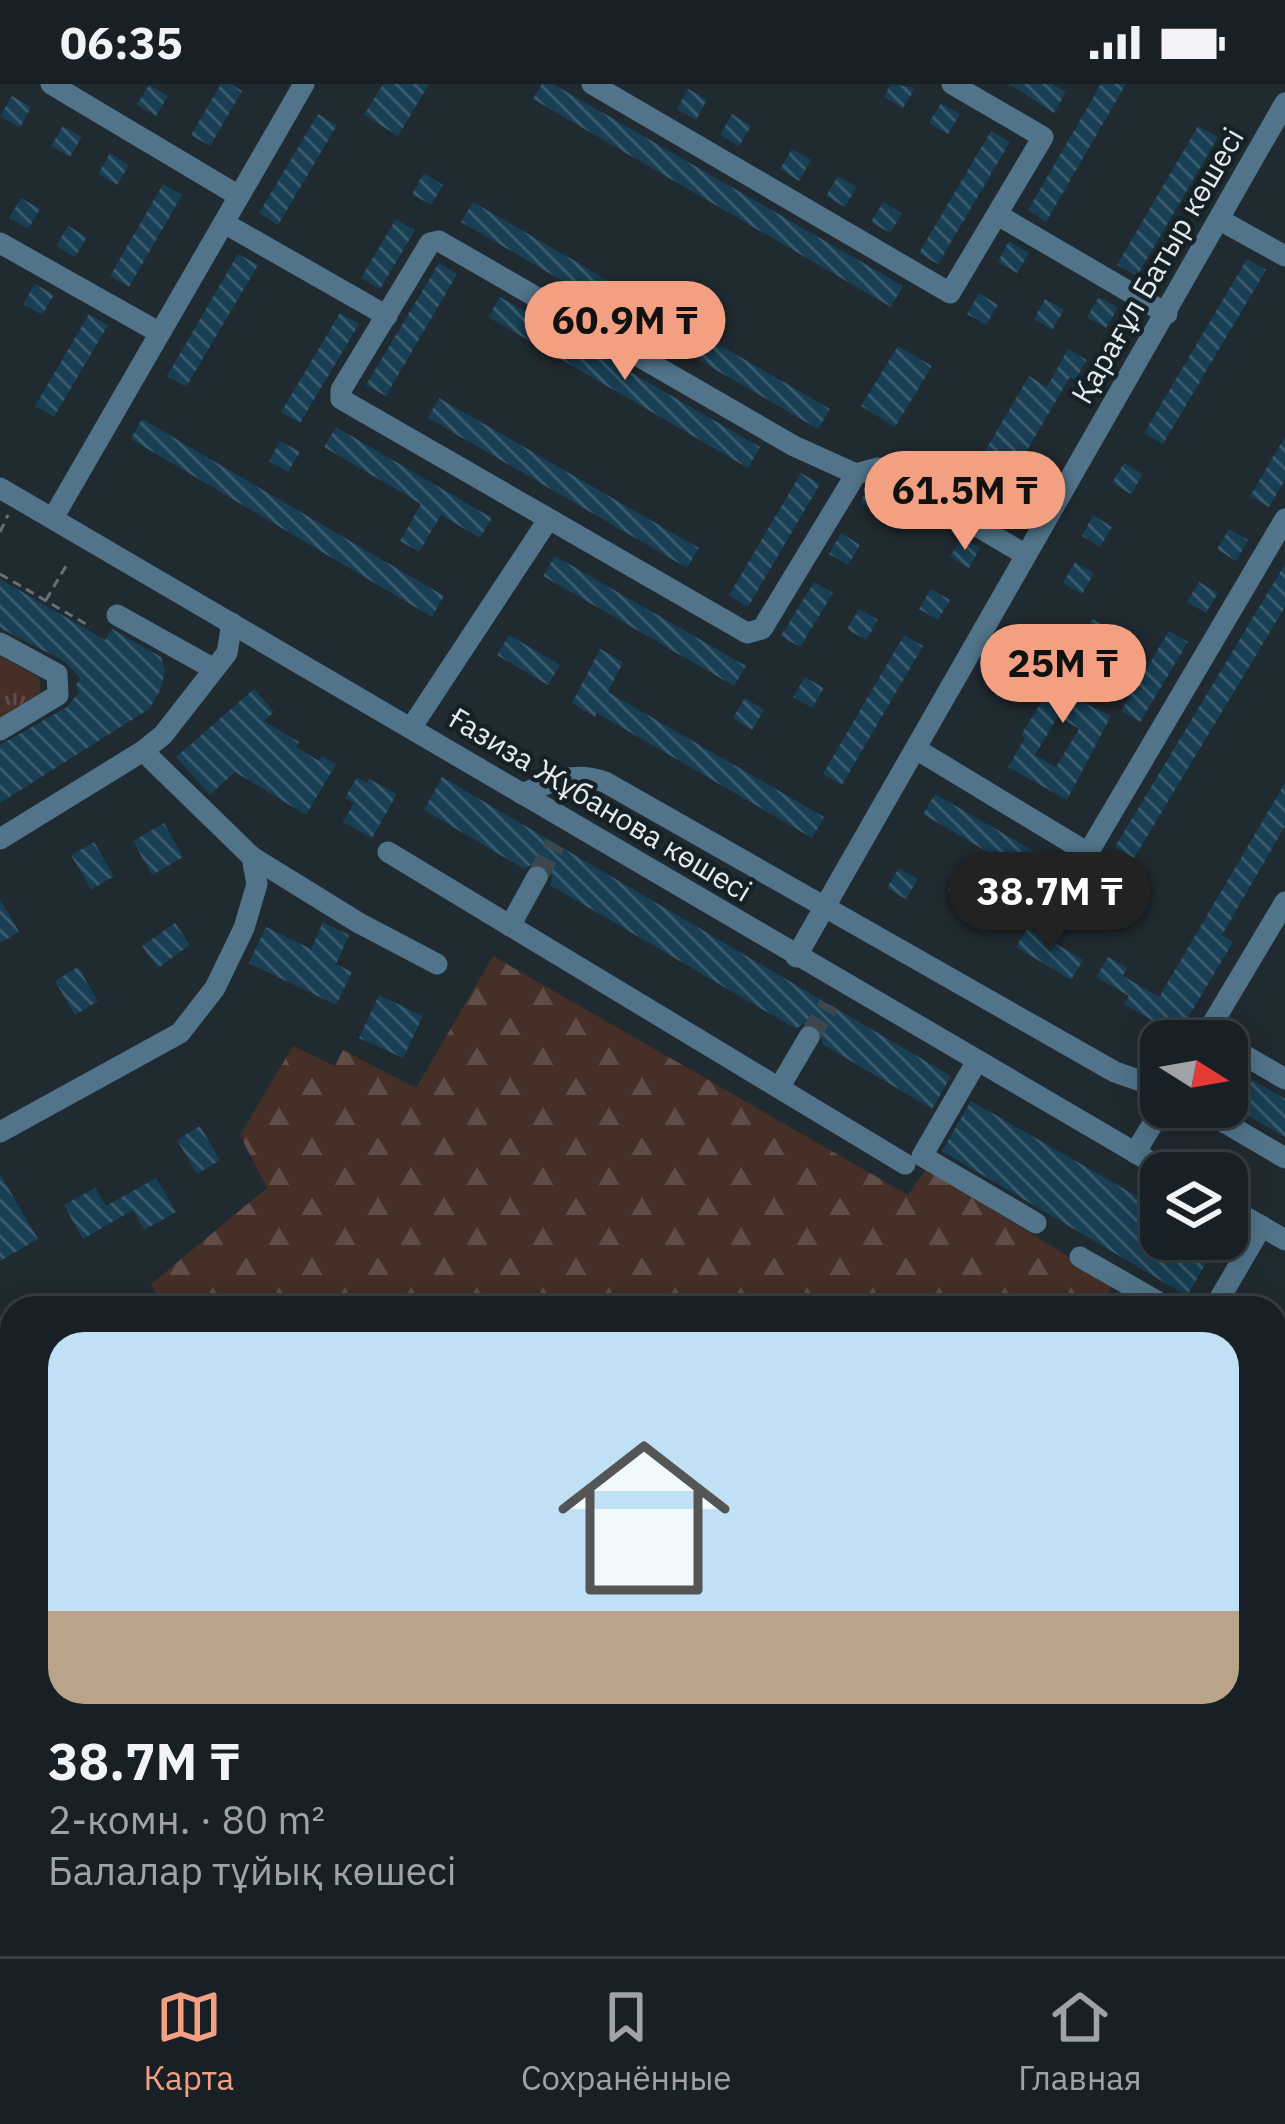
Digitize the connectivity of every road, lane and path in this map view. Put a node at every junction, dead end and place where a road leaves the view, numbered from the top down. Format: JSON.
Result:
{"nodes":[{"id":1,"x":51,"y":84,"type":"edge"},
{"id":2,"x":304,"y":84,"type":"edge"},
{"id":3,"x":592,"y":84,"type":"edge"},
{"id":4,"x":952,"y":84,"type":"edge"},
{"id":5,"x":1285,"y":103,"type":"edge"},
{"id":6,"x":239,"y":196,"type":"junction"},
{"id":7,"x":998,"y":215,"type":"junction"},
{"id":8,"x":1220,"y":220,"type":"junction"},
{"id":9,"x":224,"y":223,"type":"junction"},
{"id":10,"x":0,"y":243,"type":"edge"},
{"id":11,"x":1285,"y":256,"type":"edge"},
{"id":12,"x":1167,"y":314,"type":"junction"},
{"id":13,"x":387,"y":316,"type":"junction"},
{"id":14,"x":160,"y":333,"type":"junction"},
{"id":15,"x":856,"y":474,"type":"junction"},
{"id":16,"x":0,"y":488,"type":"edge"},
{"id":17,"x":9,"y":514,"type":"dead end"},
{"id":18,"x":53,"y":518,"type":"junction"},
{"id":19,"x":1285,"y":519,"type":"edge"},
{"id":20,"x":548,"y":520,"type":"junction"},
{"id":21,"x":0,"y":532,"type":"edge"},
{"id":22,"x":1026,"y":555,"type":"junction"},
{"id":23,"x":66,"y":566,"type":"dead end"},
{"id":24,"x":0,"y":574,"type":"edge"},
{"id":25,"x":46,"y":600,"type":"junction"},
{"id":26,"x":117,"y":614,"type":"dead end"},
{"id":27,"x":232,"y":623,"type":"junction"},
{"id":28,"x":91,"y":627,"type":"dead end"},
{"id":29,"x":0,"y":643,"type":"edge"},
{"id":30,"x":214,"y":669,"type":"junction"},
{"id":31,"x":411,"y":728,"type":"junction"},
{"id":32,"x":0,"y":730,"type":"edge"},
{"id":33,"x":916,"y":748,"type":"junction"},
{"id":34,"x":142,"y":751,"type":"junction"},
{"id":35,"x":521,"y":794,"type":"junction"},
{"id":36,"x":0,"y":839,"type":"edge"},
{"id":37,"x":388,"y":852,"type":"dead end"},
{"id":38,"x":252,"y":857,"type":"junction"},
{"id":39,"x":537,"y":877,"type":"tunnel mouth"},
{"id":40,"x":1285,"y":902,"type":"edge"},
{"id":41,"x":826,"y":905,"type":"junction"},
{"id":42,"x":510,"y":926,"type":"junction"},
{"id":43,"x":796,"y":957,"type":"junction"},
{"id":44,"x":437,"y":964,"type":"dead end"},
{"id":45,"x":1224,"y":1020,"type":"edge"},
{"id":46,"x":809,"y":1037,"type":"tunnel mouth"},
{"id":47,"x":1248,"y":1059,"type":"edge"},
{"id":48,"x":977,"y":1061,"type":"junction"},
{"id":49,"x":1285,"y":1079,"type":"edge"},
{"id":50,"x":1140,"y":1081,"type":"edge"},
{"id":51,"x":779,"y":1088,"type":"junction"},
{"id":52,"x":1150,"y":1128,"type":"edge"},
{"id":53,"x":1234,"y":1128,"type":"edge"},
{"id":54,"x":0,"y":1132,"type":"edge"},
{"id":55,"x":1136,"y":1153,"type":"junction"},
{"id":56,"x":1140,"y":1155,"type":"edge"},
{"id":57,"x":1285,"y":1158,"type":"edge"},
{"id":58,"x":905,"y":1164,"type":"dead end"},
{"id":59,"x":1248,"y":1218,"type":"edge"},
{"id":60,"x":1036,"y":1222,"type":"dead end"},
{"id":61,"x":1262,"y":1226,"type":"junction"},
{"id":62,"x":1285,"y":1240,"type":"edge"},
{"id":63,"x":1080,"y":1257,"type":"dead end"},
{"id":64,"x":1148,"y":1296,"type":"edge"},
{"id":65,"x":1221,"y":1296,"type":"edge"}],
"edges":[{"from":1,"to":6,"type":"street"},
{"from":2,"to":6,"type":"street"},
{"from":3,"to":7,"type":"street"},
{"from":4,"to":7,"type":"street"},
{"from":5,"to":8,"type":"street","name":"Қарағұл Батыр көшесі"},
{"from":6,"to":9,"type":"street"},
{"from":7,"to":12,"type":"street"},
{"from":8,"to":11,"type":"street"},
{"from":8,"to":12,"type":"street","name":"Қарағұл Батыр көшесі"},
{"from":9,"to":13,"type":"street"},
{"from":9,"to":14,"type":"street"},
{"from":10,"to":14,"type":"street"},
{"from":12,"to":22,"type":"street","name":"Қарағұл Батыр көшесі"},
{"from":13,"to":15,"type":"street"},
{"from":13,"to":20,"type":"street"},
{"from":14,"to":18,"type":"street"},
{"from":15,"to":20,"type":"street"},
{"from":15,"to":22,"type":"street"},
{"from":16,"to":18,"type":"street","name":"Ғазиза Жұбанова көшесі"},
{"from":17,"to":21,"type":"path"},
{"from":18,"to":27,"type":"street","name":"Ғазиза Жұбанова көшесі"},
{"from":19,"to":33,"type":"street"},
{"from":20,"to":31,"type":"street"},
{"from":22,"to":33,"type":"street","name":"Қарағұл Батыр көшесі"},
{"from":23,"to":25,"type":"path"},
{"from":24,"to":25,"type":"path"},
{"from":25,"to":28,"type":"path"},
{"from":26,"to":30,"type":"street"},
{"from":27,"to":30,"type":"street"},
{"from":27,"to":31,"type":"street","name":"Ғазиза Жұбанова көшесі"},
{"from":29,"to":32,"type":"street"},
{"from":30,"to":34,"type":"street"},
{"from":31,"to":35,"type":"street","name":"Ғазиза Жұбанова көшесі"},
{"from":33,"to":41,"type":"street","name":"Қарағұл Батыр көшесі"},
{"from":34,"to":36,"type":"street"},
{"from":34,"to":38,"type":"street"},
{"from":35,"to":41,"type":"street"},
{"from":35,"to":43,"type":"street","name":"Ғазиза Жұбанова көшесі"},
{"from":37,"to":42,"type":"street"},
{"from":38,"to":44,"type":"street"},
{"from":38,"to":54,"type":"street"},
{"from":39,"to":42,"type":"street"},
{"from":40,"to":45,"type":"street"},
{"from":41,"to":43,"type":"street","name":"Қарағұл Батыр көшесі"},
{"from":41,"to":50,"type":"street"},
{"from":42,"to":51,"type":"street"},
{"from":43,"to":48,"type":"street","name":"Ғазиза Жұбанова көшесі"},
{"from":46,"to":51,"type":"street"},
{"from":47,"to":49,"type":"street"},
{"from":48,"to":55,"type":"street","name":"Ғазиза Жұбанова көшесі"},
{"from":48,"to":60,"type":"street"},
{"from":51,"to":58,"type":"street"},
{"from":52,"to":55,"type":"street"},
{"from":53,"to":57,"type":"street"},
{"from":55,"to":56,"type":"street","name":"Ғазиза Жұбанова көшесі"},
{"from":59,"to":61,"type":"street"},
{"from":61,"to":62,"type":"street"},
{"from":61,"to":65,"type":"street"},
{"from":63,"to":64,"type":"street"}]}
